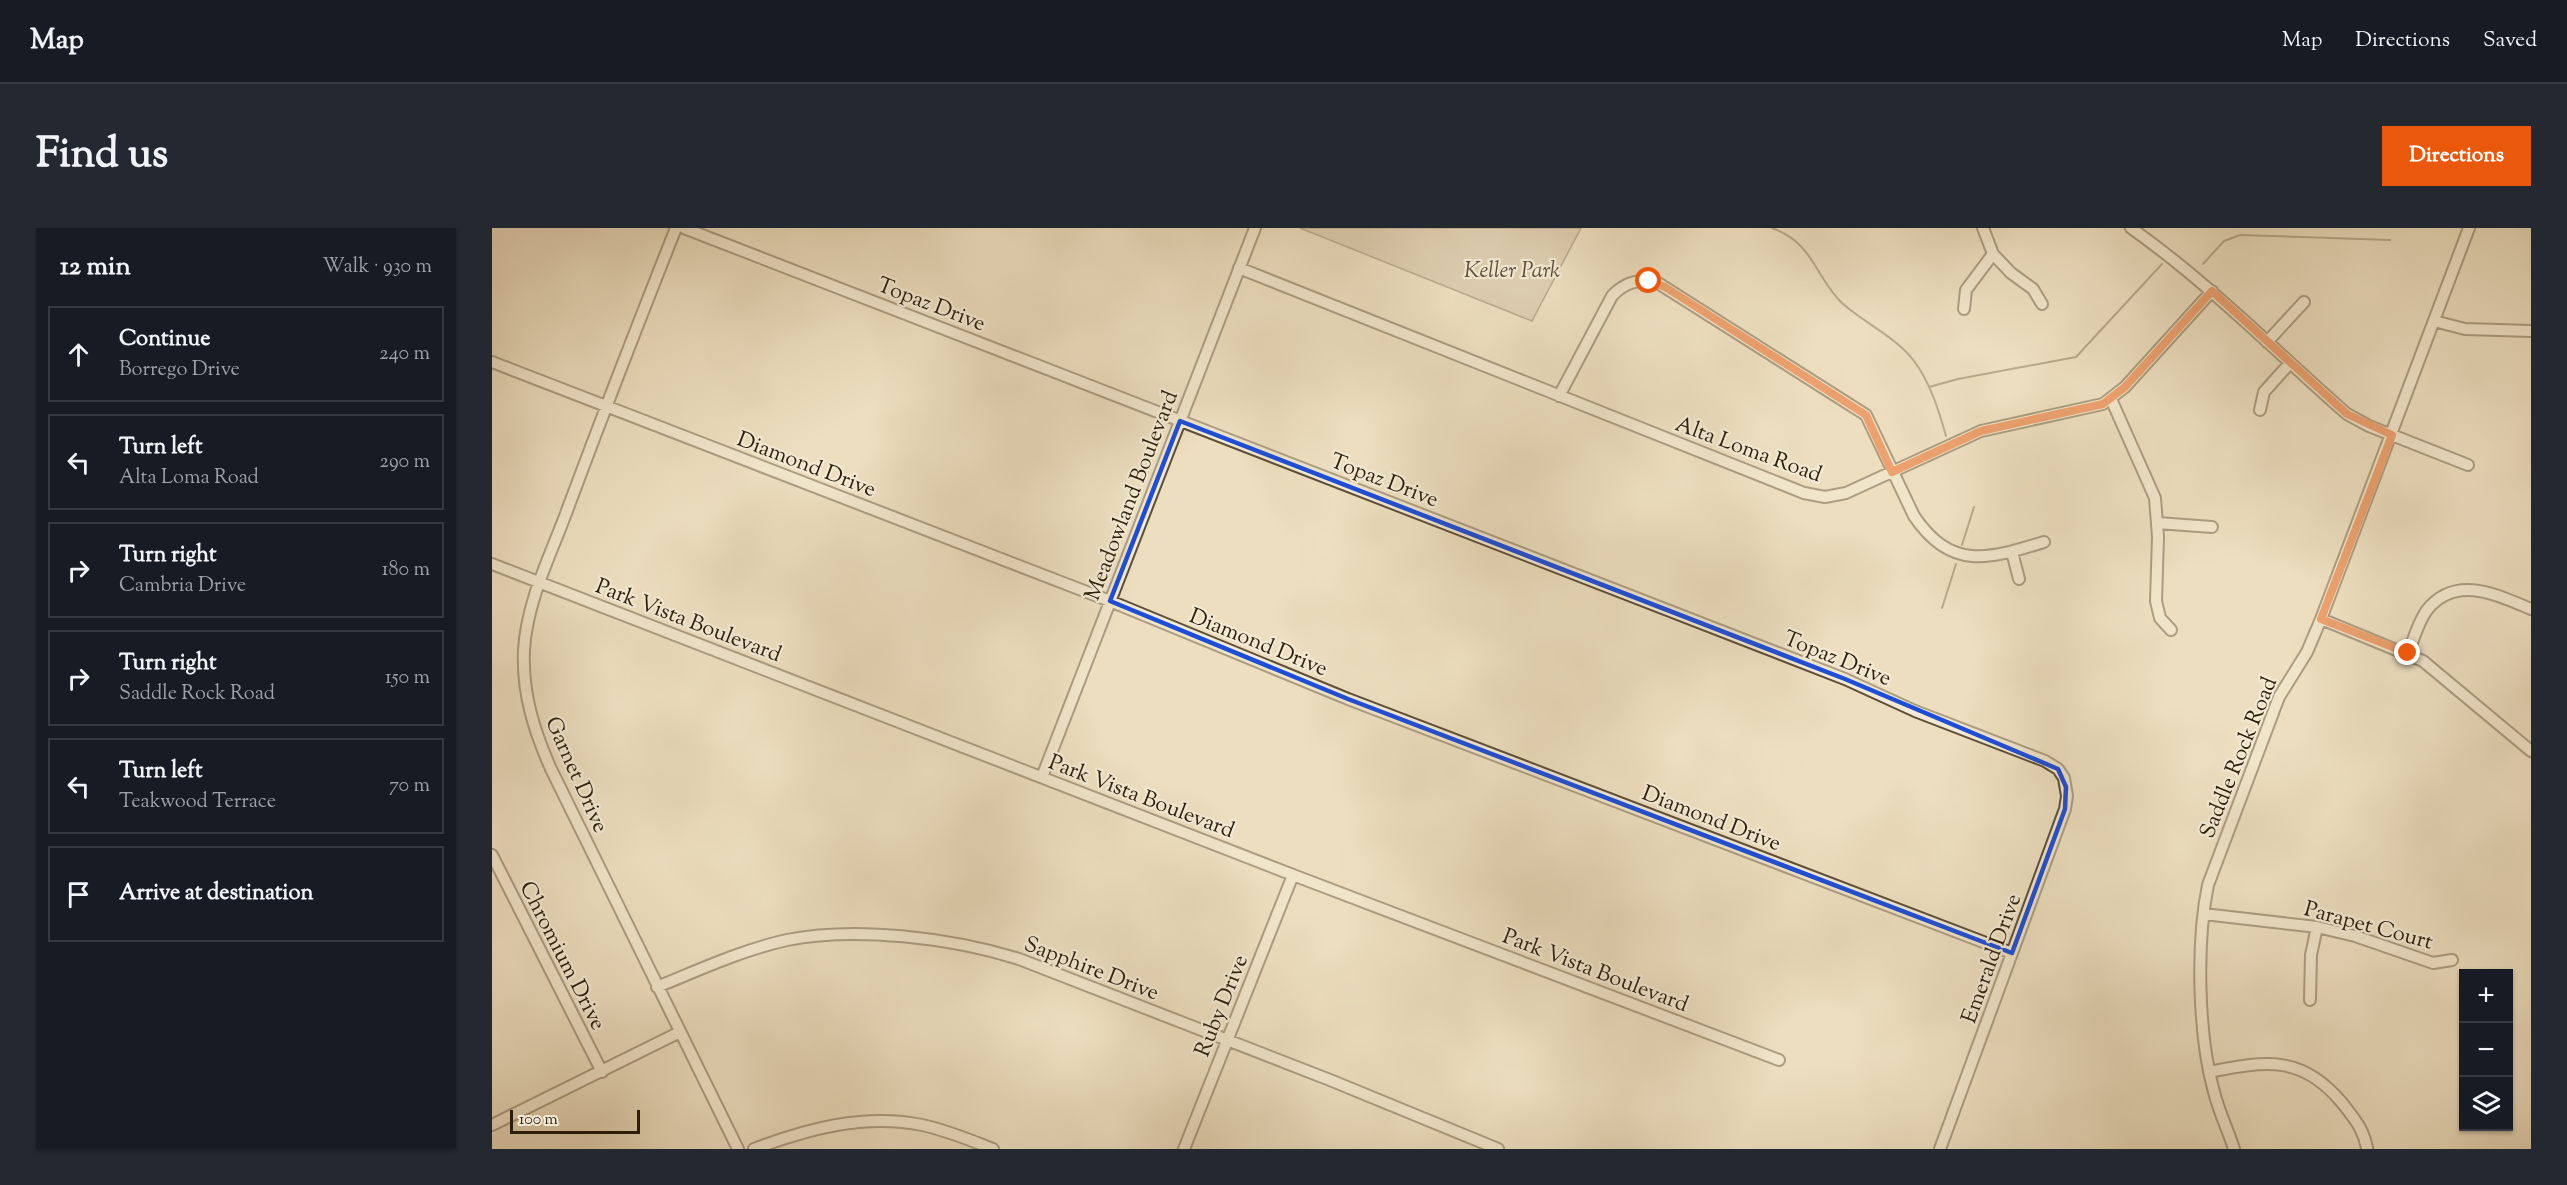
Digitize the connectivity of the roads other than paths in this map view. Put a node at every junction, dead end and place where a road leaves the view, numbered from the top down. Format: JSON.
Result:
{"nodes":[{"id":1,"x":676,"y":228,"type":"edge"},
{"id":2,"x":684,"y":228,"type":"edge"},
{"id":3,"x":1255,"y":228,"type":"edge"},
{"id":4,"x":1983,"y":228,"type":"edge"},
{"id":5,"x":2131,"y":228,"type":"edge"},
{"id":6,"x":2469,"y":228,"type":"edge"},
{"id":7,"x":1993,"y":254,"type":"junction"},
{"id":8,"x":1239,"y":268,"type":"junction"},
{"id":9,"x":2212,"y":291,"type":"junction"},
{"id":10,"x":2304,"y":302,"type":"dead end"},
{"id":11,"x":2042,"y":304,"type":"dead end"},
{"id":12,"x":1964,"y":309,"type":"dead end"},
{"id":13,"x":2434,"y":321,"type":"junction"},
{"id":14,"x":2531,"y":331,"type":"edge"},
{"id":15,"x":2267,"y":342,"type":"junction"},
{"id":16,"x":492,"y":362,"type":"edge"},
{"id":17,"x":2290,"y":363,"type":"junction"},
{"id":18,"x":1559,"y":396,"type":"junction"},
{"id":19,"x":2111,"y":399,"type":"junction"},
{"id":20,"x":606,"y":406,"type":"junction"},
{"id":21,"x":2260,"y":410,"type":"dead end"},
{"id":22,"x":1180,"y":421,"type":"junction"},
{"id":23,"x":2392,"y":435,"type":"junction"},
{"id":24,"x":2468,"y":465,"type":"dead end"},
{"id":25,"x":1892,"y":472,"type":"junction"},
{"id":26,"x":2158,"y":523,"type":"junction"},
{"id":27,"x":2212,"y":527,"type":"dead end"},
{"id":28,"x":2044,"y":542,"type":"dead end"},
{"id":29,"x":2012,"y":552,"type":"junction"},
{"id":30,"x":492,"y":564,"type":"edge"},
{"id":31,"x":2019,"y":579,"type":"dead end"},
{"id":32,"x":539,"y":582,"type":"junction"},
{"id":33,"x":1110,"y":601,"type":"junction"},
{"id":34,"x":2531,"y":609,"type":"edge"},
{"id":35,"x":2321,"y":619,"type":"junction"},
{"id":36,"x":2171,"y":630,"type":"dead end"},
{"id":37,"x":2408,"y":653,"type":"junction"},
{"id":38,"x":2531,"y":751,"type":"edge"},
{"id":39,"x":1042,"y":777,"type":"junction"},
{"id":40,"x":2064,"y":778,"type":"joint"},
{"id":41,"x":492,"y":855,"type":"edge"},
{"id":42,"x":1293,"y":875,"type":"junction"},
{"id":43,"x":2204,"y":914,"type":"junction"},
{"id":44,"x":2317,"y":927,"type":"junction"},
{"id":45,"x":2013,"y":953,"type":"junction"},
{"id":46,"x":2452,"y":960,"type":"dead end"},
{"id":47,"x":657,"y":987,"type":"junction"},
{"id":48,"x":2310,"y":1000,"type":"dead end"},
{"id":49,"x":680,"y":1032,"type":"junction"},
{"id":50,"x":1227,"y":1040,"type":"junction"},
{"id":51,"x":1779,"y":1060,"type":"dead end"},
{"id":52,"x":602,"y":1072,"type":"junction"},
{"id":53,"x":2209,"y":1072,"type":"junction"},
{"id":54,"x":492,"y":1125,"type":"edge"},
{"id":55,"x":2367,"y":1148,"type":"edge"},
{"id":56,"x":738,"y":1149,"type":"edge"},
{"id":57,"x":753,"y":1149,"type":"edge"},
{"id":58,"x":993,"y":1149,"type":"edge"},
{"id":59,"x":1184,"y":1149,"type":"edge"},
{"id":60,"x":1498,"y":1149,"type":"edge"},
{"id":61,"x":1940,"y":1149,"type":"edge"},
{"id":62,"x":2234,"y":1149,"type":"edge"}],
"edges":[{"from":1,"to":20,"type":"street","name":"Garnet Drive"},
{"from":2,"to":22,"type":"street","name":"Topaz Drive"},
{"from":3,"to":8,"type":"street","name":"Meadowland Boulevard"},
{"from":4,"to":7,"type":"street"},
{"from":5,"to":9,"type":"street"},
{"from":6,"to":13,"type":"street","name":"Saddle Rock Road"},
{"from":7,"to":11,"type":"street"},
{"from":7,"to":12,"type":"street"},
{"from":8,"to":18,"type":"street","name":"Alta Loma Road"},
{"from":8,"to":22,"type":"street","name":"Meadowland Boulevard"},
{"from":9,"to":15,"type":"street"},
{"from":9,"to":19,"type":"street","name":"Alta Loma Road"},
{"from":10,"to":15,"type":"street"},
{"from":13,"to":14,"type":"street"},
{"from":13,"to":23,"type":"street","name":"Saddle Rock Road"},
{"from":15,"to":17,"type":"street"},
{"from":16,"to":20,"type":"street","name":"Diamond Drive"},
{"from":17,"to":21,"type":"street"},
{"from":17,"to":23,"type":"street"},
{"from":18,"to":25,"type":"street","name":"Alta Loma Road"},
{"from":18,"to":25,"type":"street"},
{"from":19,"to":25,"type":"street","name":"Alta Loma Road"},
{"from":19,"to":26,"type":"street"},
{"from":20,"to":32,"type":"street","name":"Garnet Drive"},
{"from":20,"to":33,"type":"street","name":"Diamond Drive"},
{"from":22,"to":33,"type":"street","name":"Meadowland Boulevard"},
{"from":22,"to":40,"type":"street","name":"Topaz Drive"},
{"from":23,"to":24,"type":"street"},
{"from":23,"to":35,"type":"street","name":"Saddle Rock Road"},
{"from":25,"to":29,"type":"street"},
{"from":26,"to":27,"type":"street"},
{"from":26,"to":36,"type":"street"},
{"from":28,"to":29,"type":"street"},
{"from":29,"to":31,"type":"street"},
{"from":30,"to":32,"type":"street","name":"Park Vista Boulevard"},
{"from":32,"to":39,"type":"street","name":"Park Vista Boulevard"},
{"from":32,"to":47,"type":"street","name":"Garnet Drive"},
{"from":33,"to":39,"type":"street","name":"Meadowland Boulevard"},
{"from":33,"to":45,"type":"street","name":"Diamond Drive"},
{"from":34,"to":37,"type":"street"},
{"from":35,"to":37,"type":"street"},
{"from":35,"to":43,"type":"street","name":"Saddle Rock Road"},
{"from":37,"to":38,"type":"street"},
{"from":39,"to":42,"type":"street","name":"Park Vista Boulevard"},
{"from":40,"to":45,"type":"street","name":"Emerald Drive"},
{"from":41,"to":52,"type":"street","name":"Chromium Drive"},
{"from":42,"to":50,"type":"street","name":"Ruby Drive"},
{"from":42,"to":51,"type":"street","name":"Park Vista Boulevard"},
{"from":43,"to":44,"type":"street","name":"Parapet Court"},
{"from":43,"to":53,"type":"street","name":"Saddle Rock Road"},
{"from":44,"to":46,"type":"street","name":"Parapet Court"},
{"from":44,"to":48,"type":"street"},
{"from":45,"to":61,"type":"street","name":"Emerald Drive"},
{"from":47,"to":49,"type":"street","name":"Garnet Drive"},
{"from":47,"to":50,"type":"street","name":"Sapphire Drive"},
{"from":49,"to":52,"type":"street"},
{"from":49,"to":56,"type":"street","name":"Garnet Drive"},
{"from":50,"to":59,"type":"street","name":"Ruby Drive"},
{"from":50,"to":60,"type":"street","name":"Sapphire Drive"},
{"from":52,"to":54,"type":"street"},
{"from":53,"to":55,"type":"street"},
{"from":53,"to":62,"type":"street","name":"Saddle Rock Road"},
{"from":57,"to":58,"type":"street"}]}
